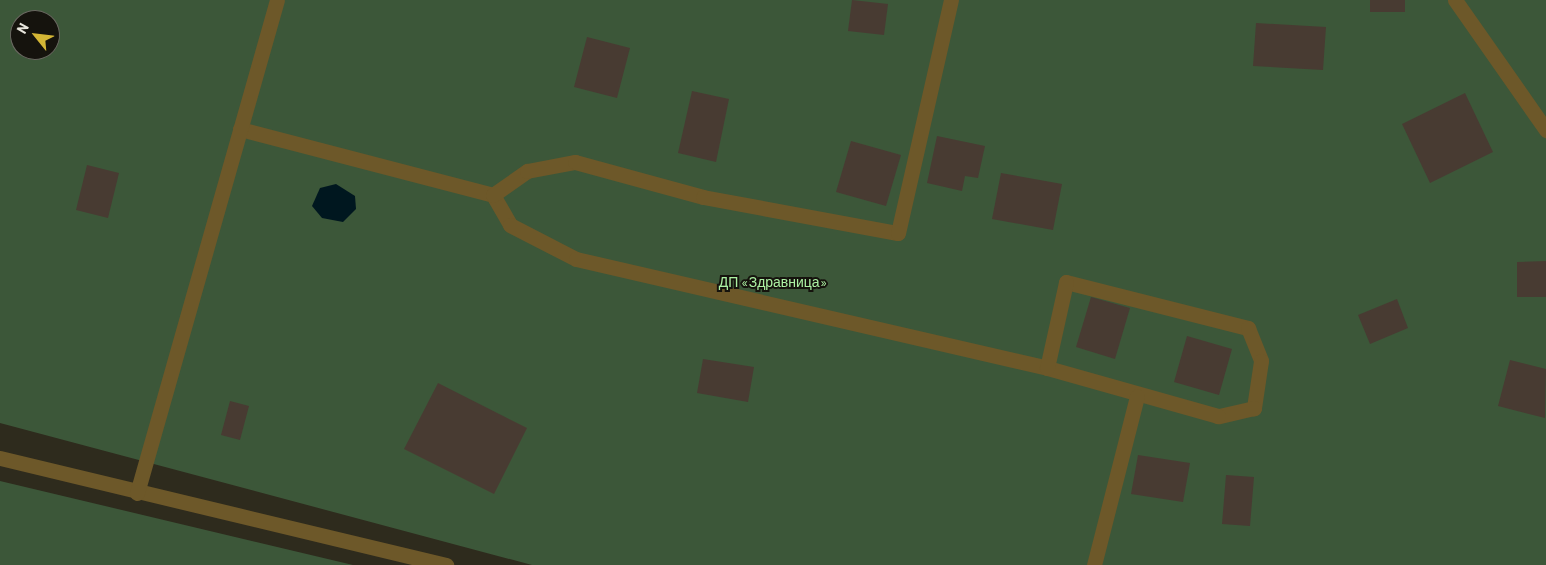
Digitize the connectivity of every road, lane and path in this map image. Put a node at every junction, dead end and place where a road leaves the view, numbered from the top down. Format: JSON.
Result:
{"nodes":[{"id":1,"x":277,"y":0,"type":"edge"},
{"id":2,"x":951,"y":0,"type":"edge"},
{"id":3,"x":1456,"y":0,"type":"edge"},
{"id":4,"x":240,"y":128,"type":"junction"},
{"id":5,"x":1546,"y":130,"type":"edge"},
{"id":6,"x":492,"y":195,"type":"junction"},
{"id":7,"x":1047,"y":368,"type":"junction"},
{"id":8,"x":1137,"y":396,"type":"junction"},
{"id":9,"x":0,"y":458,"type":"edge"},
{"id":10,"x":137,"y":493,"type":"junction"},
{"id":11,"x":446,"y":565,"type":"edge"},
{"id":12,"x":1094,"y":565,"type":"edge"}],
"edges":[{"from":1,"to":4,"type":"street"},
{"from":2,"to":6,"type":"street"},
{"from":3,"to":5,"type":"street"},
{"from":4,"to":6,"type":"street"},
{"from":4,"to":10,"type":"street"},
{"from":6,"to":7,"type":"street"},
{"from":7,"to":8,"type":"street"},
{"from":7,"to":8,"type":"street"},
{"from":8,"to":12,"type":"street"},
{"from":9,"to":10,"type":"street"},
{"from":10,"to":11,"type":"street"}]}
